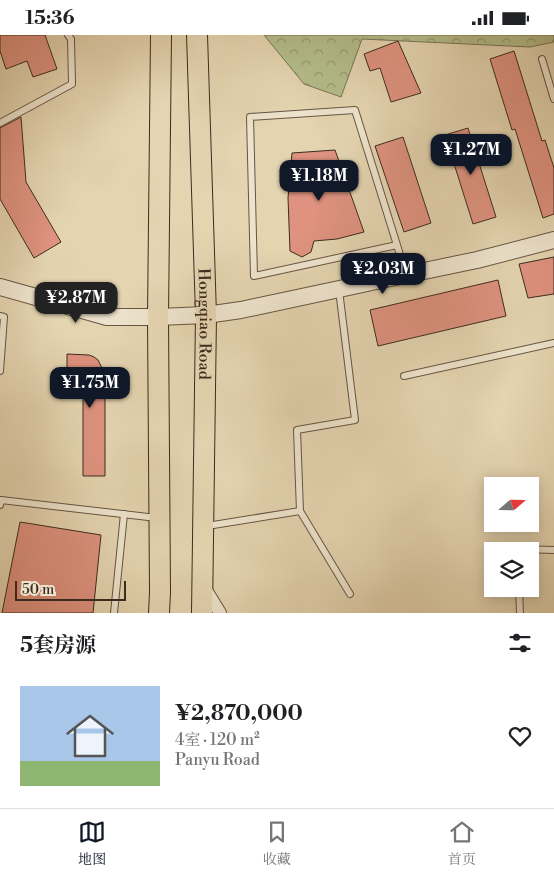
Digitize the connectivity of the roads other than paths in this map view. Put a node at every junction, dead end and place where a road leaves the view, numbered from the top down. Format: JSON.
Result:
{"nodes":[{"id":1,"x":68,"y":35,"type":"edge"},
{"id":2,"x":161,"y":35,"type":"edge"},
{"id":3,"x":197,"y":35,"type":"edge"},
{"id":4,"x":542,"y":59,"type":"dead end"},
{"id":5,"x":554,"y":99,"type":"edge"},
{"id":6,"x":0,"y":123,"type":"edge"},
{"id":7,"x":554,"y":240,"type":"edge"},
{"id":8,"x":397,"y":245,"type":"junction"},
{"id":9,"x":406,"y":275,"type":"junction"},
{"id":10,"x":0,"y":287,"type":"edge"},
{"id":11,"x":339,"y":289,"type":"junction"},
{"id":12,"x":206,"y":315,"type":"junction"},
{"id":13,"x":0,"y":316,"type":"edge"},
{"id":14,"x":158,"y":317,"type":"junction"},
{"id":15,"x":554,"y":343,"type":"edge"},
{"id":16,"x":0,"y":371,"type":"edge"},
{"id":17,"x":404,"y":376,"type":"dead end"},
{"id":18,"x":0,"y":505,"type":"edge"},
{"id":19,"x":300,"y":511,"type":"junction"},
{"id":20,"x":124,"y":514,"type":"junction"},
{"id":21,"x":160,"y":519,"type":"junction"},
{"id":22,"x":203,"y":527,"type":"junction"},
{"id":23,"x":539,"y":550,"type":"edge"},
{"id":24,"x":554,"y":550,"type":"edge"},
{"id":25,"x":202,"y":585,"type":"junction"},
{"id":26,"x":350,"y":594,"type":"dead end"},
{"id":27,"x":520,"y":597,"type":"edge"},
{"id":28,"x":114,"y":613,"type":"edge"},
{"id":29,"x":160,"y":613,"type":"edge"},
{"id":30,"x":202,"y":613,"type":"edge"},
{"id":31,"x":220,"y":613,"type":"edge"},
{"id":32,"x":520,"y":613,"type":"edge"}],
"edges":[{"from":1,"to":6,"type":"lane"},
{"from":2,"to":14,"type":"main road"},
{"from":3,"to":12,"type":"main road","name":"Hongqiao Road"},
{"from":4,"to":5,"type":"lane"},
{"from":7,"to":9,"type":"street"},
{"from":8,"to":8,"type":"lane"},
{"from":8,"to":9,"type":"lane"},
{"from":9,"to":11,"type":"street"},
{"from":10,"to":14,"type":"street"},
{"from":11,"to":12,"type":"street"},
{"from":11,"to":19,"type":"lane"},
{"from":12,"to":14,"type":"street"},
{"from":12,"to":22,"type":"main road","name":"Hongqiao Road"},
{"from":13,"to":16,"type":"lane"},
{"from":14,"to":21,"type":"main road"},
{"from":15,"to":17,"type":"lane"},
{"from":18,"to":20,"type":"lane"},
{"from":19,"to":22,"type":"lane"},
{"from":19,"to":26,"type":"lane"},
{"from":20,"to":21,"type":"lane"},
{"from":20,"to":28,"type":"lane"},
{"from":21,"to":29,"type":"main road"},
{"from":22,"to":25,"type":"main road","name":"Hongqiao Road"},
{"from":23,"to":24,"type":"lane"},
{"from":25,"to":30,"type":"main road","name":"Hongqiao Road"},
{"from":25,"to":31,"type":"street"},
{"from":27,"to":32,"type":"lane"}]}
